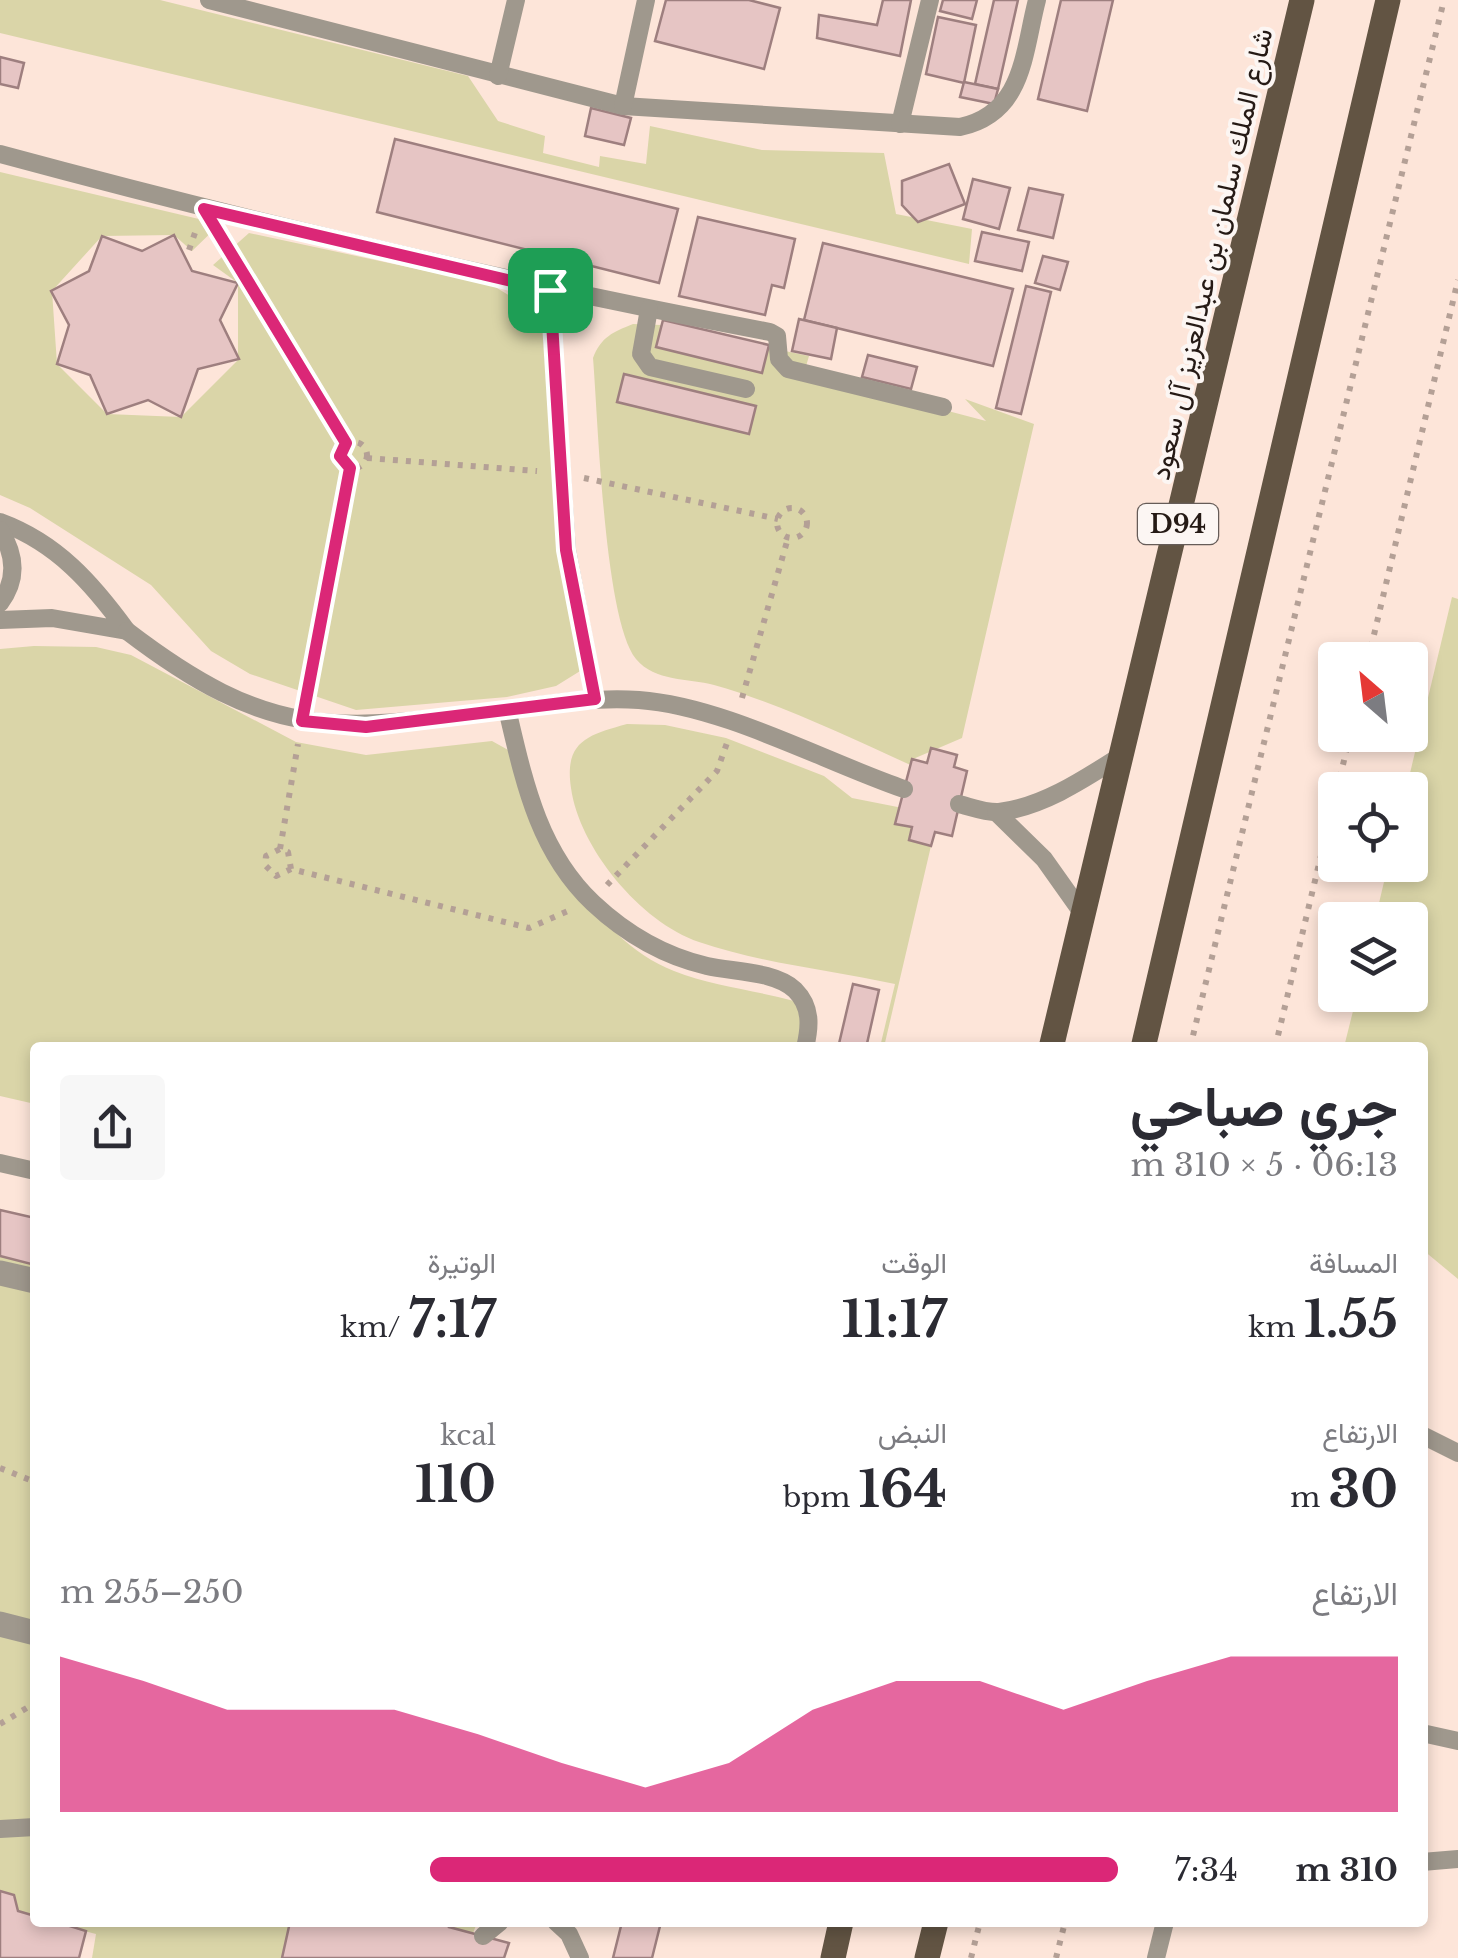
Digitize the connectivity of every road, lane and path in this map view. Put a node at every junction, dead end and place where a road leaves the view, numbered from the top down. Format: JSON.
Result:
{"nodes":[{"id":1,"x":209,"y":0,"type":"edge"},
{"id":2,"x":516,"y":0,"type":"edge"},
{"id":3,"x":646,"y":0,"type":"edge"},
{"id":4,"x":930,"y":0,"type":"edge"},
{"id":5,"x":1037,"y":0,"type":"edge"},
{"id":6,"x":1302,"y":0,"type":"edge"},
{"id":7,"x":1388,"y":0,"type":"edge"},
{"id":8,"x":1444,"y":0,"type":"edge"},
{"id":9,"x":498,"y":76,"type":"junction"},
{"id":10,"x":624,"y":106,"type":"junction"},
{"id":11,"x":900,"y":124,"type":"junction"},
{"id":12,"x":0,"y":154,"type":"edge"},
{"id":13,"x":204,"y":209,"type":"junction"},
{"id":14,"x":189,"y":250,"type":"dead end"},
{"id":15,"x":1458,"y":280,"type":"edge"},
{"id":16,"x":550,"y":290,"type":"junction"},
{"id":17,"x":649,"y":309,"type":"junction"},
{"id":18,"x":746,"y":389,"type":"dead end"},
{"id":19,"x":943,"y":407,"type":"dead end"},
{"id":20,"x":346,"y":443,"type":"junction"},
{"id":21,"x":350,"y":468,"type":"junction"},
{"id":22,"x":0,"y":522,"type":"edge"},
{"id":23,"x":0,"y":530,"type":"edge"},
{"id":24,"x":788,"y":538,"type":"joint"},
{"id":25,"x":0,"y":603,"type":"edge"},
{"id":26,"x":0,"y":620,"type":"edge"},
{"id":27,"x":127,"y":631,"type":"junction"},
{"id":28,"x":1372,"y":642,"type":"edge"},
{"id":29,"x":595,"y":699,"type":"junction"},
{"id":30,"x":508,"y":710,"type":"junction"},
{"id":31,"x":302,"y":721,"type":"junction"},
{"id":32,"x":1122,"y":755,"type":"junction"},
{"id":33,"x":904,"y":790,"type":"dead end"},
{"id":34,"x":959,"y":804,"type":"dead end"},
{"id":35,"x":996,"y":812,"type":"junction"},
{"id":36,"x":280,"y":849,"type":"dead end"},
{"id":37,"x":1318,"y":870,"type":"edge"},
{"id":38,"x":1084,"y":914,"type":"junction"},
{"id":39,"x":806,"y":1042,"type":"edge"},
{"id":40,"x":1052,"y":1042,"type":"edge"},
{"id":41,"x":1144,"y":1042,"type":"edge"},
{"id":42,"x":1191,"y":1042,"type":"edge"},
{"id":43,"x":1277,"y":1042,"type":"edge"},
{"id":44,"x":0,"y":1163,"type":"edge"},
{"id":45,"x":30,"y":1170,"type":"edge"},
{"id":46,"x":0,"y":1273,"type":"edge"},
{"id":47,"x":30,"y":1280,"type":"edge"},
{"id":48,"x":1428,"y":1439,"type":"edge"},
{"id":49,"x":1458,"y":1453,"type":"edge"},
{"id":50,"x":0,"y":1468,"type":"edge"},
{"id":51,"x":30,"y":1480,"type":"edge"},
{"id":52,"x":0,"y":1624,"type":"edge"},
{"id":53,"x":30,"y":1632,"type":"edge"},
{"id":54,"x":30,"y":1706,"type":"edge"},
{"id":55,"x":0,"y":1724,"type":"edge"},
{"id":56,"x":1428,"y":1734,"type":"edge"},
{"id":57,"x":1458,"y":1741,"type":"edge"},
{"id":58,"x":30,"y":1827,"type":"edge"},
{"id":59,"x":0,"y":1829,"type":"edge"},
{"id":60,"x":1458,"y":1859,"type":"edge"},
{"id":61,"x":1428,"y":1862,"type":"edge"},
{"id":62,"x":494,"y":1927,"type":"edge"},
{"id":63,"x":561,"y":1927,"type":"edge"},
{"id":64,"x":840,"y":1927,"type":"edge"},
{"id":65,"x":935,"y":1927,"type":"edge"},
{"id":66,"x":979,"y":1927,"type":"edge"},
{"id":67,"x":1064,"y":1927,"type":"edge"},
{"id":68,"x":1164,"y":1927,"type":"edge"},
{"id":69,"x":484,"y":1936,"type":"dead end"},
{"id":70,"x":580,"y":1958,"type":"edge"},
{"id":71,"x":833,"y":1958,"type":"edge"},
{"id":72,"x":928,"y":1958,"type":"edge"},
{"id":73,"x":971,"y":1958,"type":"edge"},
{"id":74,"x":1056,"y":1958,"type":"edge"},
{"id":75,"x":1156,"y":1958,"type":"edge"}],
"edges":[{"from":1,"to":9,"type":"lane"},
{"from":2,"to":9,"type":"lane"},
{"from":3,"to":10,"type":"lane"},
{"from":4,"to":11,"type":"lane"},
{"from":5,"to":11,"type":"lane"},
{"from":6,"to":32,"type":"main road","name":"شارع الملك سلمان بن عبدالعزيز آل سعود","number":"D94"},
{"from":7,"to":41,"type":"main road"},
{"from":8,"to":42,"type":"path"},
{"from":9,"to":10,"type":"lane"},
{"from":10,"to":11,"type":"lane"},
{"from":12,"to":13,"type":"lane"},
{"from":13,"to":14,"type":"path"},
{"from":13,"to":16,"type":"lane"},
{"from":13,"to":20,"type":"path"},
{"from":15,"to":28,"type":"path"},
{"from":16,"to":17,"type":"lane"},
{"from":16,"to":29,"type":"lane"},
{"from":17,"to":18,"type":"lane"},
{"from":17,"to":19,"type":"lane"},
{"from":20,"to":21,"type":"path"},
{"from":20,"to":21,"type":"path"},
{"from":21,"to":31,"type":"path"},
{"from":22,"to":27,"type":"lane"},
{"from":23,"to":25,"type":"lane"},
{"from":24,"to":24,"type":"path"},
{"from":26,"to":27,"type":"lane"},
{"from":27,"to":31,"type":"lane"},
{"from":29,"to":30,"type":"lane"},
{"from":29,"to":33,"type":"lane"},
{"from":30,"to":31,"type":"lane"},
{"from":30,"to":39,"type":"lane"},
{"from":31,"to":36,"type":"path"},
{"from":32,"to":35,"type":"lane"},
{"from":32,"to":38,"type":"main road","name":"شارع الملك سلمان بن عبدالعزيز آل سعود","number":"D94"},
{"from":34,"to":35,"type":"lane"},
{"from":35,"to":38,"type":"lane"},
{"from":37,"to":43,"type":"path"},
{"from":38,"to":40,"type":"main road","name":"شارع الملك سلمان بن عبدالعزيز آل سعود","number":"D94"},
{"from":44,"to":45,"type":"lane"},
{"from":46,"to":47,"type":"street"},
{"from":48,"to":49,"type":"lane"},
{"from":50,"to":51,"type":"path"},
{"from":52,"to":53,"type":"street"},
{"from":54,"to":55,"type":"path"},
{"from":56,"to":57,"type":"lane"},
{"from":58,"to":59,"type":"lane"},
{"from":60,"to":61,"type":"lane"},
{"from":62,"to":69,"type":"lane"},
{"from":63,"to":70,"type":"lane"},
{"from":64,"to":71,"type":"main road"},
{"from":65,"to":72,"type":"main road"},
{"from":66,"to":73,"type":"path"},
{"from":67,"to":74,"type":"path"},
{"from":68,"to":75,"type":"lane"}]}
